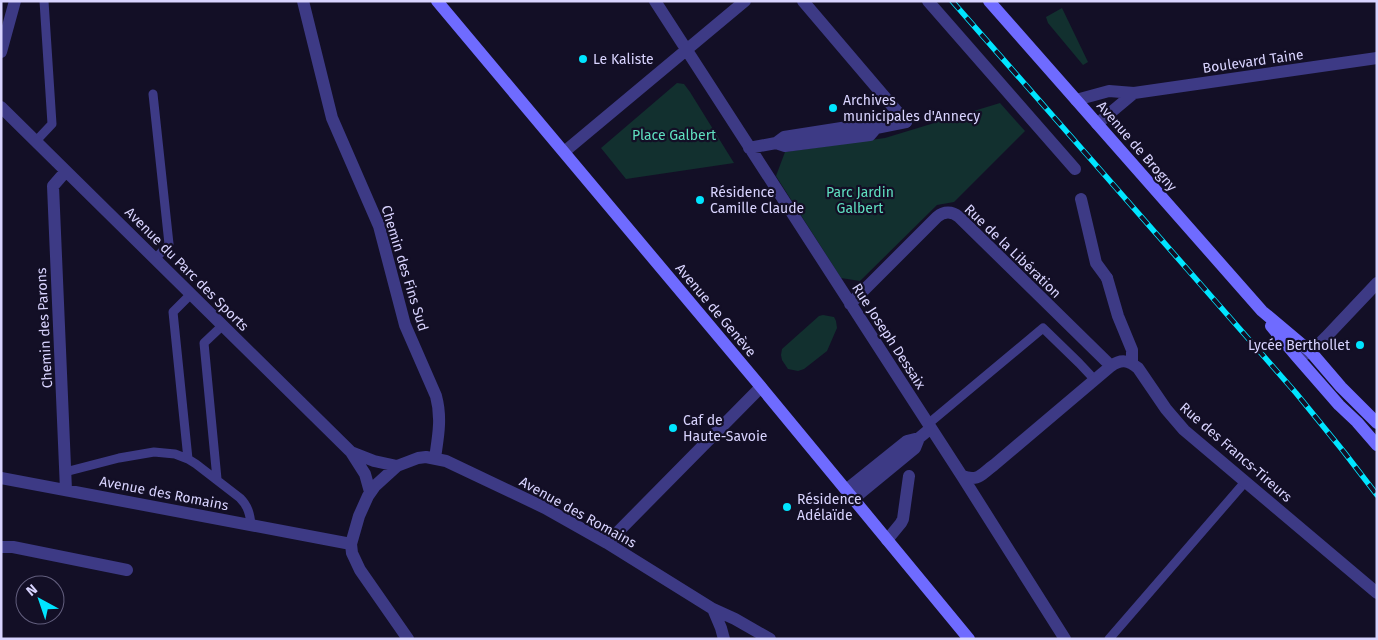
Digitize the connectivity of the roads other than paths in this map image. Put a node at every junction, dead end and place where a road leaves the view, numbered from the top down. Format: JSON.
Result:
{"nodes":[{"id":1,"x":15,"y":1,"type":"edge"},
{"id":2,"x":44,"y":1,"type":"edge"},
{"id":3,"x":303,"y":1,"type":"edge"},
{"id":4,"x":437,"y":1,"type":"edge"},
{"id":5,"x":655,"y":1,"type":"edge"},
{"id":6,"x":745,"y":1,"type":"edge"},
{"id":7,"x":803,"y":1,"type":"edge"},
{"id":8,"x":928,"y":1,"type":"edge"},
{"id":9,"x":989,"y":1,"type":"edge"},
{"id":10,"x":687,"y":50,"type":"junction"},
{"id":11,"x":1,"y":52,"type":"edge"},
{"id":12,"x":1377,"y":58,"type":"edge"},
{"id":13,"x":1134,"y":93,"type":"junction"},
{"id":14,"x":153,"y":94,"type":"dead end"},
{"id":15,"x":1076,"y":100,"type":"junction"},
{"id":16,"x":1,"y":107,"type":"edge"},
{"id":17,"x":1097,"y":124,"type":"junction"},
{"id":18,"x":36,"y":141,"type":"junction"},
{"id":19,"x":749,"y":148,"type":"junction"},
{"id":20,"x":564,"y":152,"type":"junction"},
{"id":21,"x":1075,"y":169,"type":"dead end"},
{"id":22,"x":66,"y":171,"type":"junction"},
{"id":23,"x":1082,"y":199,"type":"dead end"},
{"id":24,"x":156,"y":259,"type":"junction"},
{"id":25,"x":1377,"y":282,"type":"edge"},
{"id":26,"x":191,"y":294,"type":"junction"},
{"id":27,"x":850,"y":304,"type":"junction"},
{"id":28,"x":1262,"y":311,"type":"junction"},
{"id":29,"x":223,"y":325,"type":"junction"},
{"id":30,"x":1310,"y":352,"type":"junction"},
{"id":31,"x":1297,"y":358,"type":"junction"},
{"id":32,"x":1132,"y":363,"type":"junction"},
{"id":33,"x":1110,"y":366,"type":"junction"},
{"id":34,"x":1095,"y":380,"type":"junction"},
{"id":35,"x":761,"y":387,"type":"junction"},
{"id":36,"x":1377,"y":423,"type":"edge"},
{"id":37,"x":930,"y":426,"type":"junction"},
{"id":38,"x":1377,"y":445,"type":"edge"},
{"id":39,"x":351,"y":452,"type":"junction"},
{"id":40,"x":434,"y":458,"type":"junction"},
{"id":41,"x":188,"y":459,"type":"junction"},
{"id":42,"x":397,"y":466,"type":"junction"},
{"id":43,"x":65,"y":472,"type":"junction"},
{"id":44,"x":909,"y":476,"type":"dead end"},
{"id":45,"x":962,"y":476,"type":"junction"},
{"id":46,"x":1,"y":478,"type":"edge"},
{"id":47,"x":217,"y":479,"type":"junction"},
{"id":48,"x":1245,"y":482,"type":"junction"},
{"id":49,"x":66,"y":490,"type":"junction"},
{"id":50,"x":370,"y":492,"type":"junction"},
{"id":51,"x":849,"y":494,"type":"junction"},
{"id":52,"x":251,"y":525,"type":"junction"},
{"id":53,"x":887,"y":540,"type":"junction"},
{"id":54,"x":607,"y":543,"type":"junction"},
{"id":55,"x":351,"y":544,"type":"junction"},
{"id":56,"x":1,"y":547,"type":"edge"},
{"id":57,"x":127,"y":570,"type":"dead end"},
{"id":58,"x":1377,"y":593,"type":"edge"},
{"id":59,"x":713,"y":609,"type":"junction"},
{"id":60,"x":408,"y":639,"type":"edge"},
{"id":61,"x":724,"y":639,"type":"edge"},
{"id":62,"x":770,"y":639,"type":"edge"},
{"id":63,"x":969,"y":639,"type":"edge"},
{"id":64,"x":1065,"y":639,"type":"edge"},
{"id":65,"x":1109,"y":639,"type":"edge"}],
"edges":[{"from":1,"to":11,"type":"street"},
{"from":2,"to":18,"type":"lane"},
{"from":3,"to":40,"type":"street","name":"Chemin des Fins Sud"},
{"from":4,"to":20,"type":"main road","name":"Avenue de Genève"},
{"from":5,"to":10,"type":"street","name":"Rue Joseph Dessaix"},
{"from":6,"to":10,"type":"street"},
{"from":7,"to":19,"type":"street"},
{"from":8,"to":21,"type":"street"},
{"from":9,"to":15,"type":"main road","name":"Avenue de Brogny"},
{"from":10,"to":19,"type":"street","name":"Rue Joseph Dessaix"},
{"from":10,"to":20,"type":"street"},
{"from":12,"to":13,"type":"street","name":"Boulevard Taine"},
{"from":13,"to":15,"type":"street","name":"Boulevard Taine"},
{"from":13,"to":17,"type":"street"},
{"from":14,"to":24,"type":"lane"},
{"from":15,"to":17,"type":"main road","name":"Avenue de Brogny"},
{"from":16,"to":18,"type":"street","name":"Avenue du Parc des Sports"},
{"from":17,"to":28,"type":"main road","name":"Avenue de Brogny"},
{"from":18,"to":22,"type":"street","name":"Avenue du Parc des Sports"},
{"from":19,"to":27,"type":"street","name":"Rue Joseph Dessaix"},
{"from":20,"to":35,"type":"main road","name":"Avenue de Genève"},
{"from":22,"to":24,"type":"street","name":"Avenue du Parc des Sports"},
{"from":22,"to":43,"type":"street","name":"Chemin des Parons"},
{"from":23,"to":32,"type":"street","name":"Rue des Francs-Tireurs"},
{"from":24,"to":26,"type":"street","name":"Avenue du Parc des Sports"},
{"from":25,"to":30,"type":"street"},
{"from":26,"to":29,"type":"street","name":"Avenue du Parc des Sports"},
{"from":26,"to":41,"type":"lane"},
{"from":27,"to":33,"type":"street","name":"Rue de la Libération"},
{"from":27,"to":37,"type":"street","name":"Rue Joseph Dessaix"},
{"from":28,"to":30,"type":"main road","name":"Avenue de Brogny"},
{"from":28,"to":31,"type":"main road","name":"Avenue de Brogny"},
{"from":29,"to":39,"type":"street","name":"Avenue du Parc des Sports"},
{"from":29,"to":47,"type":"lane"},
{"from":30,"to":31,"type":"street"},
{"from":30,"to":36,"type":"main road","name":"Avenue de Brogny"},
{"from":31,"to":38,"type":"main road","name":"Avenue de Brogny"},
{"from":32,"to":33,"type":"street"},
{"from":32,"to":48,"type":"street","name":"Rue des Francs-Tireurs"},
{"from":33,"to":34,"type":"street"},
{"from":34,"to":37,"type":"lane"},
{"from":34,"to":45,"type":"street"},
{"from":35,"to":51,"type":"main road","name":"Avenue de Genève"},
{"from":35,"to":54,"type":"street"},
{"from":37,"to":45,"type":"street","name":"Rue Joseph Dessaix"},
{"from":37,"to":51,"type":"street"},
{"from":39,"to":42,"type":"street","name":"Avenue du Parc des Sports"},
{"from":39,"to":50,"type":"street","name":"Avenue du Parc des Sports"},
{"from":40,"to":42,"type":"street","name":"Avenue des Romains"},
{"from":40,"to":54,"type":"street","name":"Avenue des Romains"},
{"from":41,"to":43,"type":"lane"},
{"from":41,"to":47,"type":"lane"},
{"from":42,"to":50,"type":"street","name":"Avenue des Romains"},
{"from":43,"to":49,"type":"street","name":"Chemin des Parons"},
{"from":44,"to":53,"type":"street"},
{"from":45,"to":64,"type":"street","name":"Rue Joseph Dessaix"},
{"from":46,"to":49,"type":"street","name":"Avenue des Romains"},
{"from":47,"to":52,"type":"lane"},
{"from":48,"to":58,"type":"street","name":"Rue des Francs-Tireurs"},
{"from":48,"to":65,"type":"lane"},
{"from":49,"to":52,"type":"street","name":"Avenue des Romains"},
{"from":50,"to":55,"type":"street"},
{"from":51,"to":53,"type":"main road","name":"Avenue de Genève"},
{"from":52,"to":55,"type":"street","name":"Avenue des Romains"},
{"from":53,"to":63,"type":"main road","name":"Avenue de Genève"},
{"from":54,"to":59,"type":"street","name":"Avenue des Romains"},
{"from":55,"to":60,"type":"street"},
{"from":56,"to":57,"type":"street"},
{"from":59,"to":61,"type":"street"},
{"from":59,"to":62,"type":"street","name":"Avenue des Romains"}]}
